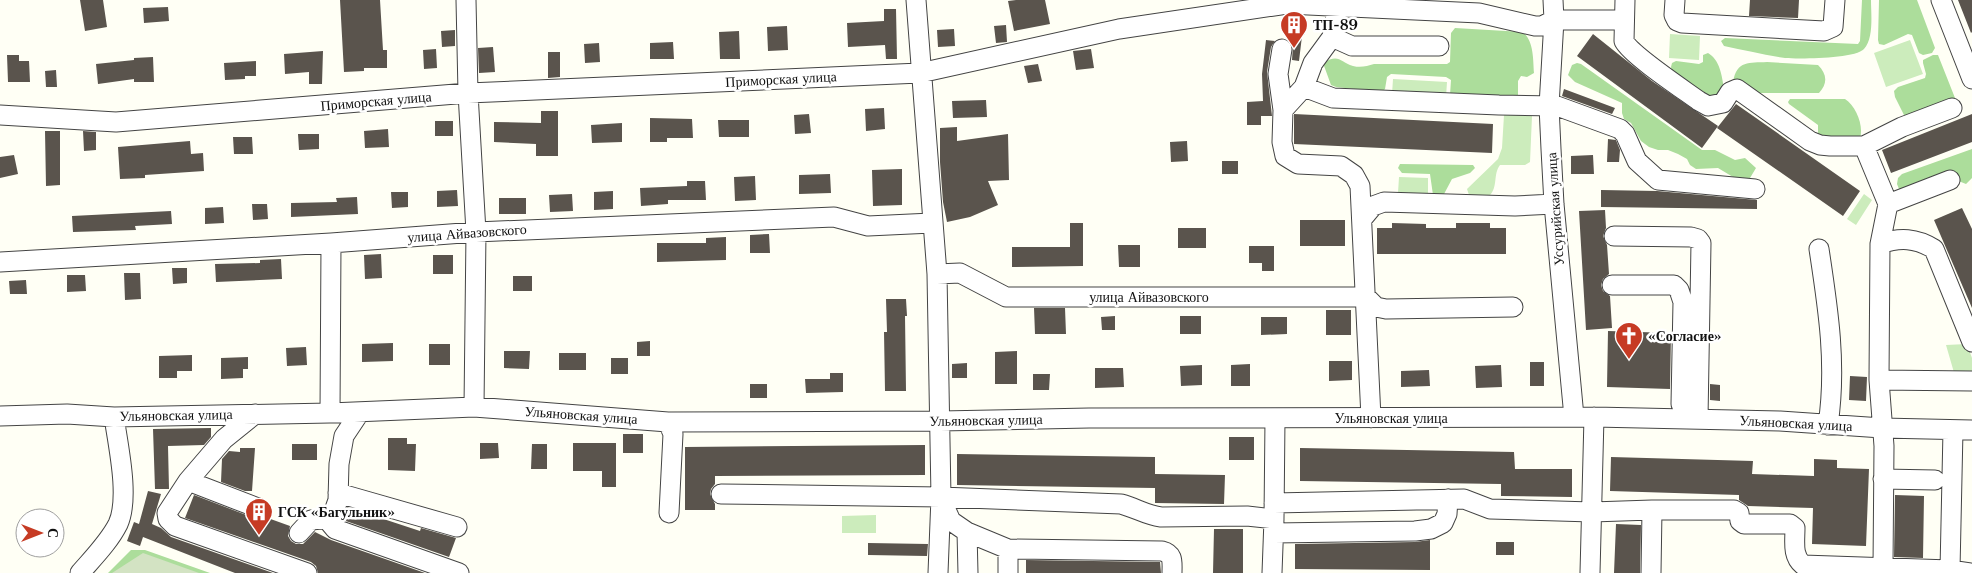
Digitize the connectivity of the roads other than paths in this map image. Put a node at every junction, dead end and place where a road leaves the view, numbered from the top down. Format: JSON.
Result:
{"nodes":[{"id":1,"x":466,"y":0,"type":"edge"},
{"id":2,"x":916,"y":0,"type":"edge"},
{"id":3,"x":1553,"y":0,"type":"edge"},
{"id":4,"x":1625,"y":0,"type":"edge"},
{"id":5,"x":1675,"y":0,"type":"edge"},
{"id":6,"x":1835,"y":0,"type":"edge"},
{"id":7,"x":1941,"y":0,"type":"edge"},
{"id":8,"x":1340,"y":3,"type":"edge"},
{"id":9,"x":1554,"y":20,"type":"junction"},
{"id":10,"x":1624,"y":20,"type":"junction"},
{"id":11,"x":1332,"y":37,"type":"junction"},
{"id":12,"x":1439,"y":46,"type":"dead end"},
{"id":13,"x":1282,"y":49,"type":"dead end"},
{"id":14,"x":920,"y":73,"type":"junction"},
{"id":15,"x":1972,"y":79,"type":"edge"},
{"id":16,"x":1304,"y":87,"type":"junction"},
{"id":17,"x":468,"y":93,"type":"junction"},
{"id":18,"x":1549,"y":106,"type":"junction"},
{"id":19,"x":1952,"y":108,"type":"dead end"},
{"id":20,"x":1283,"y":110,"type":"junction"},
{"id":21,"x":0,"y":115,"type":"edge"},
{"id":22,"x":1864,"y":146,"type":"junction"},
{"id":23,"x":1950,"y":180,"type":"dead end"},
{"id":24,"x":1755,"y":189,"type":"dead end"},
{"id":25,"x":1554,"y":204,"type":"junction"},
{"id":26,"x":1888,"y":204,"type":"junction"},
{"id":27,"x":1363,"y":218,"type":"junction"},
{"id":28,"x":932,"y":223,"type":"junction"},
{"id":29,"x":476,"y":232,"type":"junction"},
{"id":30,"x":1614,"y":236,"type":"dead end"},
{"id":31,"x":331,"y":243,"type":"junction"},
{"id":32,"x":1880,"y":244,"type":"junction"},
{"id":33,"x":1819,"y":249,"type":"dead end"},
{"id":34,"x":0,"y":262,"type":"edge"},
{"id":35,"x":937,"y":274,"type":"junction"},
{"id":36,"x":1612,"y":285,"type":"dead end"},
{"id":37,"x":1366,"y":296,"type":"junction"},
{"id":38,"x":1513,"y":307,"type":"dead end"},
{"id":39,"x":1972,"y":342,"type":"edge"},
{"id":40,"x":1878,"y":380,"type":"junction"},
{"id":41,"x":1972,"y":381,"type":"edge"},
{"id":42,"x":474,"y":407,"type":"junction"},
{"id":43,"x":360,"y":412,"type":"junction"},
{"id":44,"x":330,"y":413,"type":"junction"},
{"id":45,"x":255,"y":414,"type":"junction"},
{"id":46,"x":0,"y":416,"type":"edge"},
{"id":47,"x":114,"y":417,"type":"junction"},
{"id":48,"x":1574,"y":417,"type":"junction"},
{"id":49,"x":1594,"y":417,"type":"junction"},
{"id":50,"x":1371,"y":418,"type":"junction"},
{"id":51,"x":1275,"y":419,"type":"junction"},
{"id":52,"x":1698,"y":419,"type":"junction"},
{"id":53,"x":940,"y":421,"type":"junction"},
{"id":54,"x":668,"y":422,"type":"junction"},
{"id":55,"x":1828,"y":424,"type":"junction"},
{"id":56,"x":1882,"y":428,"type":"junction"},
{"id":57,"x":1963,"y":430,"type":"edge"},
{"id":58,"x":1883,"y":479,"type":"junction"},
{"id":59,"x":1935,"y":480,"type":"dead end"},
{"id":60,"x":188,"y":481,"type":"junction"},
{"id":61,"x":338,"y":493,"type":"junction"},
{"id":62,"x":721,"y":494,"type":"dead end"},
{"id":63,"x":941,"y":497,"type":"junction"},
{"id":64,"x":1448,"y":499,"type":"junction"},
{"id":65,"x":258,"y":508,"type":"dead end"},
{"id":66,"x":1652,"y":510,"type":"junction"},
{"id":67,"x":1592,"y":512,"type":"junction"},
{"id":68,"x":669,"y":513,"type":"dead end"},
{"id":69,"x":332,"y":518,"type":"junction"},
{"id":70,"x":1274,"y":518,"type":"junction"},
{"id":71,"x":457,"y":527,"type":"dead end"},
{"id":72,"x":299,"y":532,"type":"dead end"},
{"id":73,"x":967,"y":532,"type":"junction"},
{"id":74,"x":1008,"y":549,"type":"junction"},
{"id":75,"x":1883,"y":567,"type":"junction"},
{"id":76,"x":1949,"y":572,"type":"edge"},
{"id":77,"x":80,"y":573,"type":"edge"},
{"id":78,"x":307,"y":573,"type":"edge"},
{"id":79,"x":459,"y":573,"type":"edge"},
{"id":80,"x":938,"y":573,"type":"edge"},
{"id":81,"x":968,"y":573,"type":"edge"},
{"id":82,"x":1008,"y":573,"type":"edge"},
{"id":83,"x":1172,"y":573,"type":"edge"},
{"id":84,"x":1272,"y":573,"type":"edge"},
{"id":85,"x":1590,"y":573,"type":"edge"},
{"id":86,"x":1651,"y":573,"type":"edge"},
{"id":87,"x":1970,"y":573,"type":"edge"}],
"edges":[{"from":1,"to":17,"type":"street"},
{"from":2,"to":14,"type":"street"},
{"from":3,"to":9,"type":"street","name":"Уссурийская улица"},
{"from":4,"to":10,"type":"street"},
{"from":5,"to":6,"type":"street"},
{"from":7,"to":15,"type":"street"},
{"from":8,"to":9,"type":"street","name":"Приморская улица"},
{"from":8,"to":11,"type":"street"},
{"from":8,"to":14,"type":"street","name":"Приморская улица"},
{"from":9,"to":10,"type":"street","name":"Приморская улица"},
{"from":9,"to":18,"type":"street","name":"Уссурийская улица"},
{"from":10,"to":22,"type":"street"},
{"from":11,"to":12,"type":"street"},
{"from":11,"to":16,"type":"street"},
{"from":13,"to":20,"type":"street"},
{"from":14,"to":17,"type":"street","name":"Приморская улица"},
{"from":14,"to":28,"type":"street"},
{"from":16,"to":18,"type":"street"},
{"from":16,"to":20,"type":"street"},
{"from":17,"to":21,"type":"street","name":"Приморская улица"},
{"from":17,"to":29,"type":"street"},
{"from":18,"to":24,"type":"street"},
{"from":18,"to":25,"type":"street","name":"Уссурийская улица"},
{"from":19,"to":22,"type":"street"},
{"from":20,"to":27,"type":"street"},
{"from":22,"to":26,"type":"street"},
{"from":23,"to":26,"type":"street"},
{"from":25,"to":27,"type":"street"},
{"from":25,"to":48,"type":"street","name":"Уссурийская улица"},
{"from":26,"to":32,"type":"street"},
{"from":27,"to":37,"type":"street"},
{"from":28,"to":29,"type":"street","name":"улица Айвазовского"},
{"from":28,"to":35,"type":"street"},
{"from":29,"to":31,"type":"street","name":"улица Айвазовского"},
{"from":29,"to":42,"type":"street"},
{"from":30,"to":52,"type":"street"},
{"from":31,"to":34,"type":"street","name":"улица Айвазовского"},
{"from":31,"to":44,"type":"street"},
{"from":32,"to":39,"type":"street"},
{"from":32,"to":40,"type":"street"},
{"from":33,"to":55,"type":"street"},
{"from":35,"to":37,"type":"street","name":"улица Айвазовского"},
{"from":35,"to":53,"type":"street"},
{"from":36,"to":52,"type":"street"},
{"from":37,"to":38,"type":"street"},
{"from":37,"to":50,"type":"street"},
{"from":40,"to":41,"type":"street"},
{"from":40,"to":56,"type":"street"},
{"from":42,"to":43,"type":"street","name":"Ульяновская улица"},
{"from":42,"to":54,"type":"street","name":"Ульяновская улица"},
{"from":43,"to":44,"type":"street","name":"Ульяновская улица"},
{"from":43,"to":61,"type":"street"},
{"from":44,"to":45,"type":"street","name":"Ульяновская улица"},
{"from":45,"to":47,"type":"street","name":"Ульяновская улица"},
{"from":45,"to":60,"type":"street"},
{"from":46,"to":47,"type":"street","name":"Ульяновская улица"},
{"from":47,"to":77,"type":"street"},
{"from":48,"to":49,"type":"street","name":"Ульяновская улица"},
{"from":48,"to":50,"type":"street","name":"Ульяновская улица"},
{"from":49,"to":52,"type":"street","name":"Ульяновская улица"},
{"from":49,"to":67,"type":"street"},
{"from":50,"to":51,"type":"street","name":"Ульяновская улица"},
{"from":51,"to":53,"type":"street","name":"Ульяновская улица"},
{"from":51,"to":70,"type":"street"},
{"from":52,"to":55,"type":"street","name":"Ульяновская улица"},
{"from":53,"to":54,"type":"street","name":"Ульяновская улица"},
{"from":53,"to":63,"type":"street"},
{"from":54,"to":68,"type":"street"},
{"from":55,"to":56,"type":"street","name":"Ульяновская улица"},
{"from":56,"to":57,"type":"street","name":"Ульяновская улица"},
{"from":56,"to":58,"type":"street"},
{"from":57,"to":76,"type":"street"},
{"from":58,"to":59,"type":"street"},
{"from":58,"to":75,"type":"street"},
{"from":60,"to":65,"type":"street"},
{"from":60,"to":78,"type":"street"},
{"from":61,"to":69,"type":"street"},
{"from":61,"to":71,"type":"street"},
{"from":62,"to":63,"type":"street"},
{"from":63,"to":70,"type":"street"},
{"from":63,"to":73,"type":"street"},
{"from":63,"to":80,"type":"street"},
{"from":64,"to":67,"type":"street"},
{"from":64,"to":70,"type":"street"},
{"from":64,"to":70,"type":"street"},
{"from":66,"to":67,"type":"street"},
{"from":66,"to":75,"type":"street"},
{"from":66,"to":86,"type":"street"},
{"from":67,"to":85,"type":"street"},
{"from":69,"to":72,"type":"street"},
{"from":69,"to":79,"type":"street"},
{"from":70,"to":84,"type":"street"},
{"from":73,"to":74,"type":"street"},
{"from":73,"to":81,"type":"street"},
{"from":74,"to":82,"type":"street"},
{"from":74,"to":83,"type":"street"},
{"from":75,"to":76,"type":"street"},
{"from":76,"to":87,"type":"street"}]}
